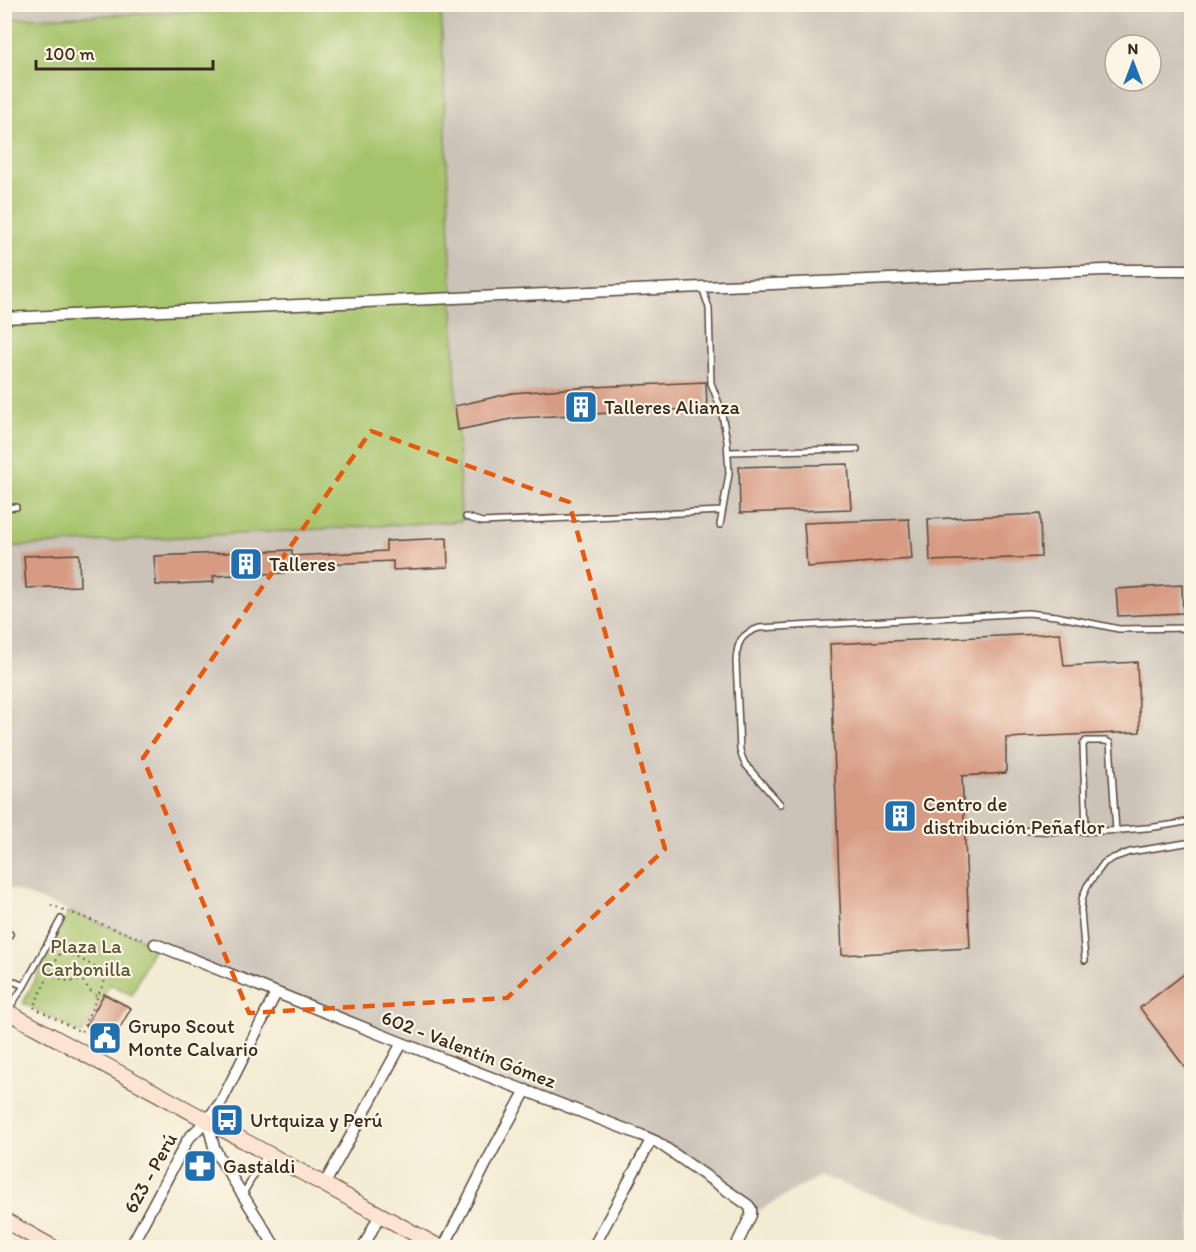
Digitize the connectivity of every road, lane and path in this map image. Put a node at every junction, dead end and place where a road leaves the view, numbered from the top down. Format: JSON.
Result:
{"nodes":[{"id":1,"x":1191,"y":270,"type":"edge"},
{"id":2,"x":702,"y":286,"type":"junction"},
{"id":3,"x":4,"y":318,"type":"edge"},
{"id":4,"x":857,"y":449,"type":"dead end"},
{"id":5,"x":728,"y":452,"type":"junction"},
{"id":6,"x":16,"y":507,"type":"dead end"},
{"id":7,"x":4,"y":508,"type":"edge"},
{"id":8,"x":722,"y":511,"type":"junction"},
{"id":9,"x":466,"y":517,"type":"dead end"},
{"id":10,"x":720,"y":525,"type":"dead end"},
{"id":11,"x":1191,"y":628,"type":"edge"},
{"id":12,"x":780,"y":804,"type":"dead end"},
{"id":13,"x":1191,"y":820,"type":"edge"},
{"id":14,"x":977,"y":829,"type":"dead end"},
{"id":15,"x":1116,"y":831,"type":"junction"},
{"id":16,"x":1086,"y":832,"type":"junction"},
{"id":17,"x":1191,"y":842,"type":"edge"},
{"id":18,"x":51,"y":905,"type":"dead end"},
{"id":19,"x":61,"y":919,"type":"dead end"},
{"id":20,"x":10,"y":934,"type":"dead end"},
{"id":21,"x":49,"y":942,"type":"junction"},
{"id":22,"x":4,"y":944,"type":"edge"},
{"id":23,"x":155,"y":944,"type":"joint"},
{"id":24,"x":62,"y":949,"type":"junction"},
{"id":25,"x":1085,"y":960,"type":"dead end"},
{"id":26,"x":50,"y":972,"type":"junction"},
{"id":27,"x":4,"y":973,"type":"edge"},
{"id":28,"x":24,"y":986,"type":"junction"},
{"id":29,"x":276,"y":993,"type":"junction"},
{"id":30,"x":98,"y":996,"type":"junction"},
{"id":31,"x":6,"y":1013,"type":"edge"},
{"id":32,"x":402,"y":1043,"type":"junction"},
{"id":33,"x":526,"y":1090,"type":"junction"},
{"id":34,"x":207,"y":1120,"type":"junction"},
{"id":35,"x":651,"y":1140,"type":"junction"},
{"id":36,"x":267,"y":1154,"type":"junction"},
{"id":37,"x":324,"y":1185,"type":"junction"},
{"id":38,"x":242,"y":1195,"type":"junction"},
{"id":39,"x":380,"y":1214,"type":"junction"},
{"id":40,"x":4,"y":1220,"type":"edge"},
{"id":41,"x":54,"y":1248,"type":"edge"},
{"id":42,"x":129,"y":1248,"type":"edge"},
{"id":43,"x":276,"y":1248,"type":"edge"},
{"id":44,"x":363,"y":1248,"type":"edge"},
{"id":45,"x":442,"y":1248,"type":"edge"},
{"id":46,"x":593,"y":1248,"type":"edge"},
{"id":47,"x":735,"y":1248,"type":"edge"}],
"edges":[{"from":1,"to":2,"type":"street"},
{"from":2,"to":3,"type":"street"},
{"from":2,"to":5,"type":"lane"},
{"from":4,"to":5,"type":"lane"},
{"from":5,"to":8,"type":"lane"},
{"from":6,"to":7,"type":"lane"},
{"from":8,"to":9,"type":"lane"},
{"from":8,"to":10,"type":"lane"},
{"from":11,"to":12,"type":"lane"},
{"from":13,"to":15,"type":"lane"},
{"from":14,"to":16,"type":"lane"},
{"from":15,"to":16,"type":"lane"},
{"from":15,"to":16,"type":"lane"},
{"from":17,"to":25,"type":"lane"},
{"from":18,"to":23,"type":"path"},
{"from":19,"to":21,"type":"lane"},
{"from":20,"to":22,"type":"lane"},
{"from":21,"to":24,"type":"path"},
{"from":21,"to":28,"type":"lane"},
{"from":23,"to":29,"type":"street","name":"602 - Valentín Gómez"},
{"from":24,"to":26,"type":"path"},
{"from":24,"to":30,"type":"path"},
{"from":26,"to":30,"type":"path"},
{"from":26,"to":30,"type":"path"},
{"from":27,"to":28,"type":"lane"},
{"from":28,"to":31,"type":"lane"},
{"from":29,"to":32,"type":"street","name":"602 - Valentín Gómez"},
{"from":29,"to":34,"type":"street","name":"623 - Perú"},
{"from":31,"to":34,"type":"main road"},
{"from":32,"to":33,"type":"street","name":"602 - Valentín Gómez"},
{"from":32,"to":37,"type":"street"},
{"from":33,"to":35,"type":"street","name":"602 - Valentín Gómez"},
{"from":33,"to":45,"type":"street"},
{"from":34,"to":36,"type":"main road"},
{"from":34,"to":38,"type":"street"},
{"from":34,"to":42,"type":"street","name":"623 - Perú"},
{"from":35,"to":46,"type":"street"},
{"from":35,"to":47,"type":"street","name":"602 - Valentín Gómez"},
{"from":36,"to":37,"type":"main road"},
{"from":36,"to":38,"type":"lane"},
{"from":37,"to":39,"type":"main road"},
{"from":38,"to":43,"type":"street"},
{"from":39,"to":44,"type":"street"},
{"from":39,"to":45,"type":"main road"},
{"from":40,"to":41,"type":"main road"}]}
